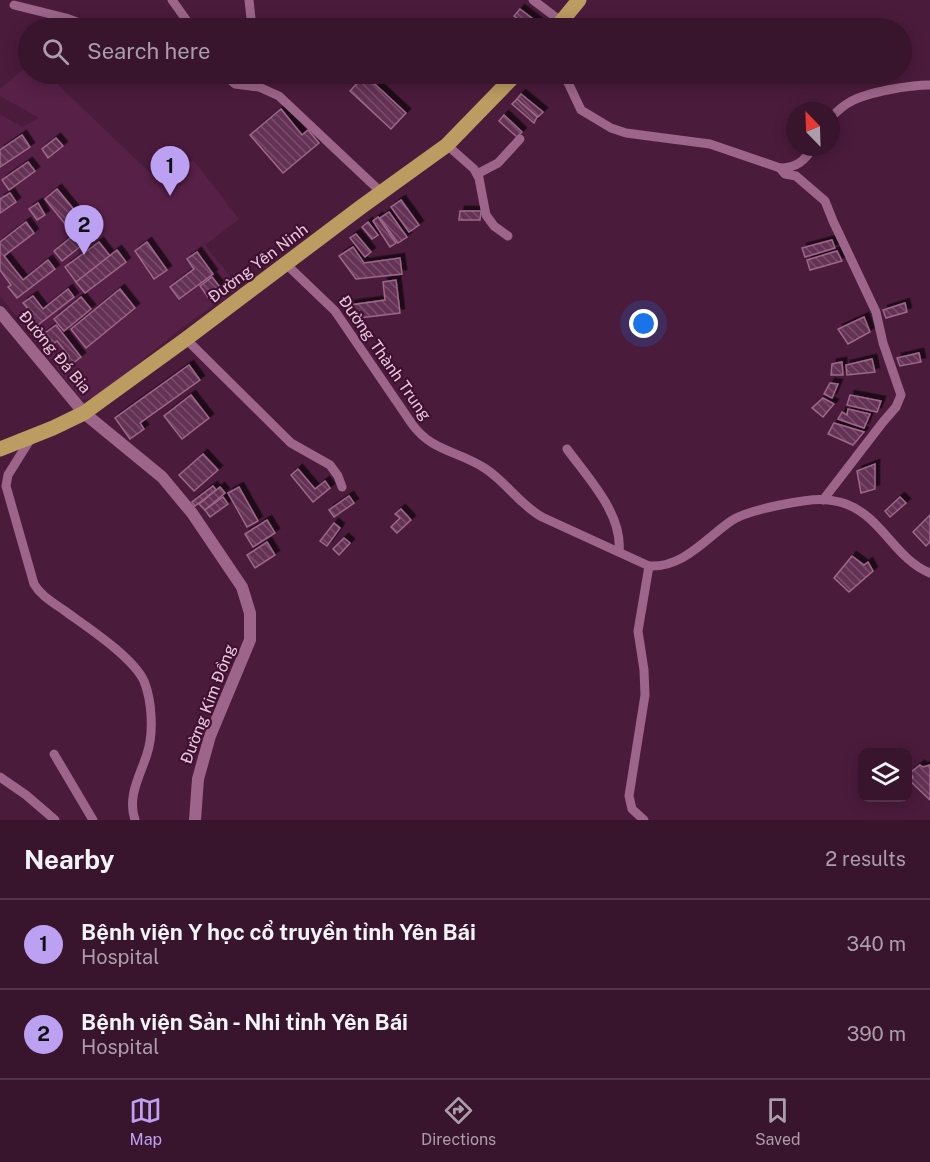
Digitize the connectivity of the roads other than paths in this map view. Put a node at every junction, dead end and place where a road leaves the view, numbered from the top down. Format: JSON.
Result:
{"nodes":[{"id":1,"x":172,"y":0,"type":"edge"},
{"id":2,"x":249,"y":0,"type":"edge"},
{"id":3,"x":533,"y":0,"type":"edge"},
{"id":4,"x":579,"y":0,"type":"edge"},
{"id":5,"x":14,"y":5,"type":"dead end"},
{"id":6,"x":66,"y":18,"type":"edge"},
{"id":7,"x":185,"y":18,"type":"edge"},
{"id":8,"x":251,"y":18,"type":"edge"},
{"id":9,"x":552,"y":18,"type":"edge"},
{"id":10,"x":565,"y":18,"type":"edge"},
{"id":11,"x":235,"y":84,"type":"edge"},
{"id":12,"x":506,"y":84,"type":"edge"},
{"id":13,"x":569,"y":84,"type":"edge"},
{"id":14,"x":930,"y":85,"type":"edge"},
{"id":15,"x":253,"y":86,"type":"joint"},
{"id":16,"x":840,"y":109,"type":"edge"},
{"id":17,"x":520,"y":139,"type":"dead end"},
{"id":18,"x":447,"y":145,"type":"junction"},
{"id":19,"x":806,"y":156,"type":"edge"},
{"id":20,"x":780,"y":168,"type":"junction"},
{"id":21,"x":477,"y":174,"type":"junction"},
{"id":22,"x":382,"y":193,"type":"junction"},
{"id":23,"x":508,"y":236,"type":"dead end"},
{"id":24,"x":287,"y":265,"type":"junction"},
{"id":25,"x":0,"y":312,"type":"edge"},
{"id":26,"x":186,"y":339,"type":"junction"},
{"id":27,"x":84,"y":413,"type":"junction"},
{"id":28,"x":32,"y":436,"type":"junction"},
{"id":29,"x":1,"y":448,"type":"edge"},
{"id":30,"x":567,"y":449,"type":"dead end"},
{"id":31,"x":342,"y":487,"type":"dead end"},
{"id":32,"x":823,"y":500,"type":"junction"},
{"id":33,"x":619,"y":552,"type":"junction"},
{"id":34,"x":649,"y":566,"type":"junction"},
{"id":35,"x":930,"y":573,"type":"edge"},
{"id":36,"x":54,"y":754,"type":"dead end"},
{"id":37,"x":0,"y":777,"type":"edge"},
{"id":38,"x":56,"y":820,"type":"edge"},
{"id":39,"x":93,"y":820,"type":"edge"},
{"id":40,"x":135,"y":820,"type":"edge"},
{"id":41,"x":195,"y":820,"type":"edge"},
{"id":42,"x":644,"y":820,"type":"edge"}],
"edges":[{"from":1,"to":7,"type":"street"},
{"from":2,"to":8,"type":"street"},
{"from":3,"to":9,"type":"street"},
{"from":4,"to":10,"type":"main road"},
{"from":5,"to":6,"type":"street"},
{"from":11,"to":15,"type":"street"},
{"from":12,"to":18,"type":"main road","name":"Đường Yên Ninh"},
{"from":13,"to":20,"type":"street"},
{"from":14,"to":16,"type":"street"},
{"from":15,"to":22,"type":"street"},
{"from":17,"to":21,"type":"street"},
{"from":18,"to":21,"type":"street"},
{"from":18,"to":22,"type":"main road","name":"Đường Yên Ninh"},
{"from":19,"to":20,"type":"street"},
{"from":20,"to":32,"type":"street"},
{"from":21,"to":23,"type":"street"},
{"from":22,"to":24,"type":"main road","name":"Đường Yên Ninh"},
{"from":24,"to":26,"type":"main road","name":"Đường Yên Ninh"},
{"from":24,"to":33,"type":"street","name":"Đường Thành Trung"},
{"from":25,"to":27,"type":"street","name":"Đường Đá Bia"},
{"from":26,"to":27,"type":"main road","name":"Đường Yên Ninh"},
{"from":26,"to":31,"type":"street"},
{"from":27,"to":28,"type":"main road","name":"Đường Yên Ninh"},
{"from":27,"to":41,"type":"street","name":"Đường Kim Đồng"},
{"from":28,"to":29,"type":"main road","name":"Đường Yên Ninh"},
{"from":28,"to":40,"type":"street"},
{"from":30,"to":33,"type":"street"},
{"from":32,"to":34,"type":"street"},
{"from":32,"to":35,"type":"street"},
{"from":33,"to":34,"type":"street","name":"Đường Thành Trung"},
{"from":34,"to":42,"type":"street"},
{"from":36,"to":39,"type":"street"},
{"from":37,"to":38,"type":"street"}]}
